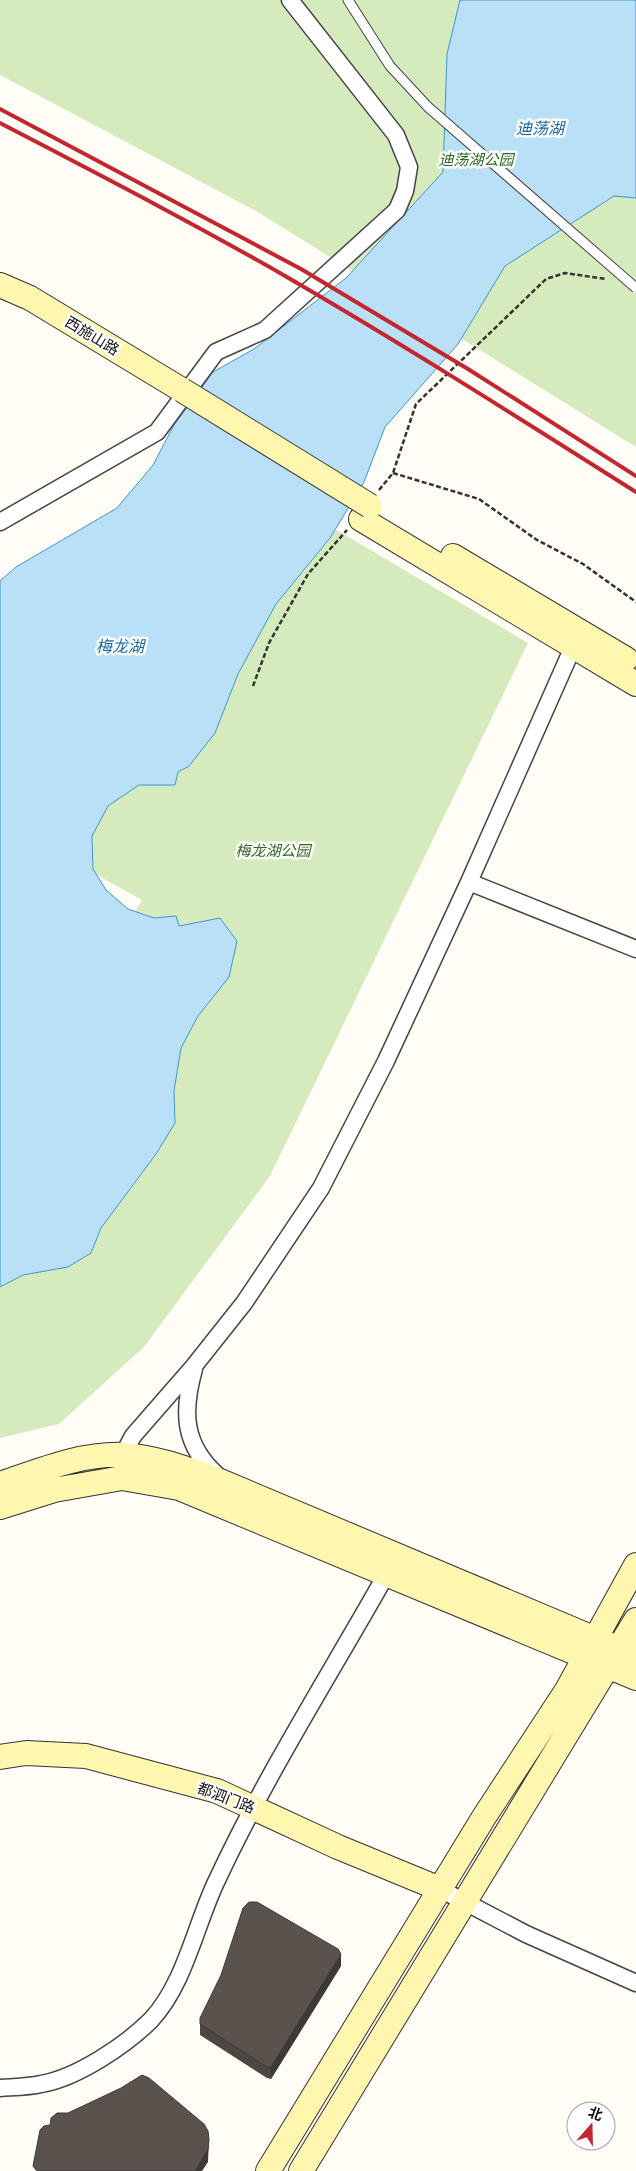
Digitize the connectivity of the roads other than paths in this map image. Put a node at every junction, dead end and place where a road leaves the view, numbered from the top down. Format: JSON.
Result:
{"nodes":[{"id":1,"x":290,"y":0,"type":"edge"},
{"id":2,"x":348,"y":0,"type":"edge"},
{"id":3,"x":0,"y":285,"type":"edge"},
{"id":4,"x":636,"y":288,"type":"edge"},
{"id":5,"x":0,"y":299,"type":"edge"},
{"id":6,"x":179,"y":397,"type":"junction"},
{"id":7,"x":0,"y":522,"type":"edge"},
{"id":8,"x":576,"y":640,"type":"junction"},
{"id":9,"x":636,"y":665,"type":"edge"},
{"id":10,"x":636,"y":684,"type":"edge"},
{"id":11,"x":469,"y":882,"type":"junction"},
{"id":12,"x":636,"y":949,"type":"edge"},
{"id":13,"x":194,"y":1366,"type":"junction"},
{"id":14,"x":123,"y":1466,"type":"junction"},
{"id":15,"x":0,"y":1484,"type":"edge"},
{"id":16,"x":228,"y":1484,"type":"junction"},
{"id":17,"x":0,"y":1507,"type":"edge"},
{"id":18,"x":636,"y":1565,"type":"edge"},
{"id":19,"x":386,"y":1575,"type":"junction"},
{"id":20,"x":636,"y":1620,"type":"edge"},
{"id":21,"x":590,"y":1648,"type":"junction"},
{"id":22,"x":621,"y":1657,"type":"edge"},
{"id":23,"x":636,"y":1678,"type":"edge"},
{"id":24,"x":0,"y":1757,"type":"edge"},
{"id":25,"x":253,"y":1808,"type":"junction"},
{"id":26,"x":440,"y":1889,"type":"junction"},
{"id":27,"x":464,"y":1902,"type":"junction"},
{"id":28,"x":636,"y":1983,"type":"edge"},
{"id":29,"x":0,"y":2088,"type":"edge"},
{"id":30,"x":268,"y":2171,"type":"edge"},
{"id":31,"x":300,"y":2171,"type":"edge"}],
"edges":[{"from":1,"to":7,"type":"street"},
{"from":2,"to":4,"type":"lane","bridge":true},
{"from":3,"to":6,"type":"main road","name":"西施山路"},
{"from":5,"to":6,"type":"main road","name":"西施山路"},
{"from":6,"to":8,"type":"main road","bridge":true},
{"from":8,"to":9,"type":"main road"},
{"from":8,"to":10,"type":"main road"},
{"from":8,"to":11,"type":"street"},
{"from":11,"to":12,"type":"street"},
{"from":11,"to":13,"type":"street"},
{"from":13,"to":14,"type":"street"},
{"from":13,"to":16,"type":"street"},
{"from":14,"to":15,"type":"main road"},
{"from":14,"to":16,"type":"main road"},
{"from":14,"to":17,"type":"main road"},
{"from":14,"to":19,"type":"main road"},
{"from":16,"to":21,"type":"main road"},
{"from":18,"to":21,"type":"main road"},
{"from":19,"to":21,"type":"main road"},
{"from":19,"to":25,"type":"street"},
{"from":20,"to":22,"type":"main road"},
{"from":21,"to":22,"type":"main road"},
{"from":21,"to":26,"type":"main road"},
{"from":22,"to":23,"type":"main road"},
{"from":22,"to":27,"type":"main road"},
{"from":24,"to":25,"type":"main road","name":"都泗门路"},
{"from":25,"to":26,"type":"main road","name":"都泗门路"},
{"from":25,"to":29,"type":"street"},
{"from":26,"to":27,"type":"street"},
{"from":26,"to":30,"type":"main road"},
{"from":27,"to":28,"type":"street"},
{"from":27,"to":31,"type":"main road"}]}
